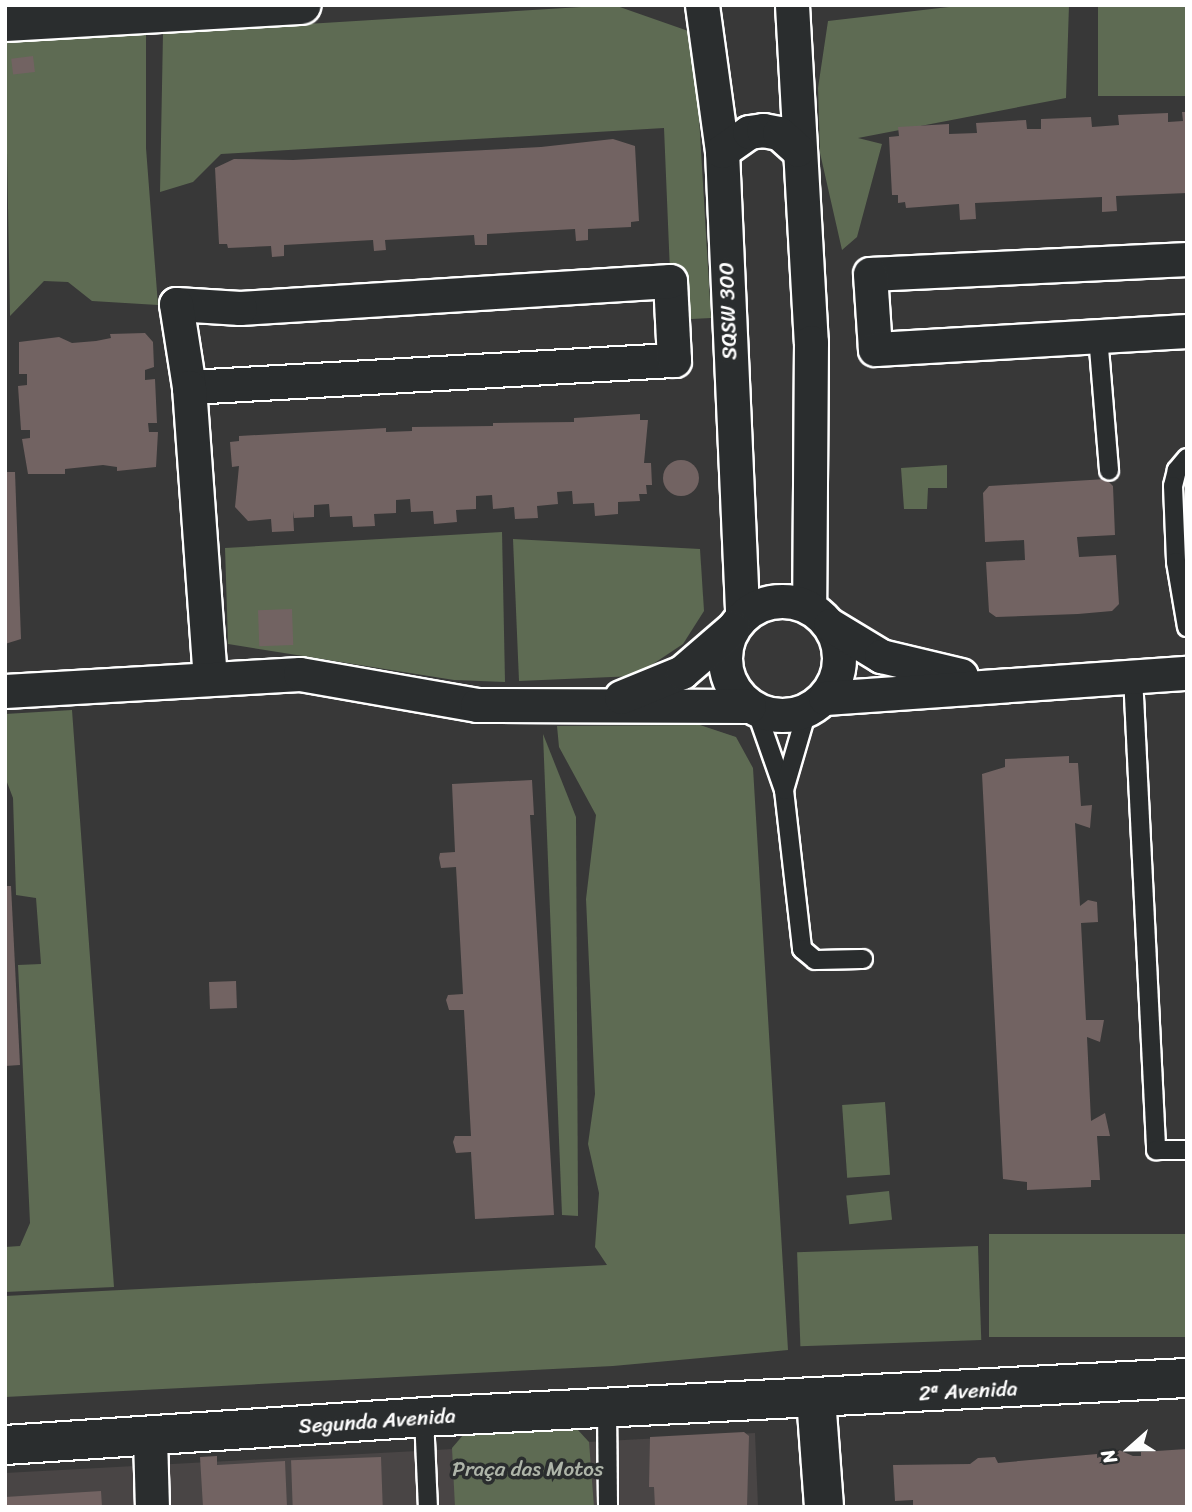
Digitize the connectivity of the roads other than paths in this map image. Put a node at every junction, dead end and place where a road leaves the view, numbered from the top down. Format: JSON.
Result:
{"nodes":[{"id":1,"x":302,"y":5,"type":"edge"},
{"id":2,"x":702,"y":5,"type":"edge"},
{"id":3,"x":792,"y":5,"type":"edge"},
{"id":4,"x":5,"y":22,"type":"edge"},
{"id":5,"x":798,"y":150,"type":"junction"},
{"id":6,"x":722,"y":151,"type":"junction"},
{"id":7,"x":1187,"y":259,"type":"edge"},
{"id":8,"x":1187,"y":331,"type":"edge"},
{"id":9,"x":1098,"y":336,"type":"junction"},
{"id":10,"x":189,"y":387,"type":"junction"},
{"id":11,"x":1187,"y":458,"type":"edge"},
{"id":12,"x":1109,"y":471,"type":"dead end"},
{"id":13,"x":1181,"y":558,"type":"edge"},
{"id":14,"x":819,"y":616,"type":"junction"},
{"id":15,"x":738,"y":623,"type":"junction"},
{"id":16,"x":1187,"y":626,"type":"edge"},
{"id":17,"x":1187,"y":673,"type":"edge"},
{"id":18,"x":1133,"y":676,"type":"junction"},
{"id":19,"x":209,"y":678,"type":"junction"},
{"id":20,"x":1026,"y":682,"type":"junction"},
{"id":21,"x":5,"y":691,"type":"edge"},
{"id":22,"x":602,"y":704,"type":"junction"},
{"id":23,"x":816,"y":704,"type":"junction"},
{"id":24,"x":753,"y":708,"type":"junction"},
{"id":25,"x":784,"y":790,"type":"junction"},
{"id":26,"x":863,"y":959,"type":"dead end"},
{"id":27,"x":1187,"y":1150,"type":"edge"},
{"id":28,"x":1187,"y":1378,"type":"edge"},
{"id":29,"x":816,"y":1398,"type":"junction"},
{"id":30,"x":749,"y":1401,"type":"joint"},
{"id":31,"x":607,"y":1409,"type":"junction"},
{"id":32,"x":424,"y":1417,"type":"junction"},
{"id":33,"x":150,"y":1437,"type":"junction"},
{"id":34,"x":5,"y":1445,"type":"edge"},
{"id":35,"x":152,"y":1507,"type":"edge"},
{"id":36,"x":428,"y":1507,"type":"edge"},
{"id":37,"x":608,"y":1507,"type":"edge"},
{"id":38,"x":824,"y":1507,"type":"edge"}],
"edges":[{"from":1,"to":4,"type":"street"},
{"from":2,"to":6,"type":"street","name":"SQSW 300"},
{"from":3,"to":5,"type":"street"},
{"from":5,"to":6,"type":"street"},
{"from":5,"to":14,"type":"street"},
{"from":6,"to":15,"type":"street","name":"SQSW 300"},
{"from":7,"to":9,"type":"street"},
{"from":8,"to":9,"type":"street"},
{"from":9,"to":12,"type":"lane"},
{"from":10,"to":10,"type":"street"},
{"from":10,"to":19,"type":"street"},
{"from":11,"to":13,"type":"lane"},
{"from":13,"to":16,"type":"lane"},
{"from":14,"to":15,"type":"street"},
{"from":14,"to":20,"type":"street"},
{"from":14,"to":23,"type":"street"},
{"from":15,"to":22,"type":"street"},
{"from":15,"to":24,"type":"street"},
{"from":17,"to":18,"type":"street"},
{"from":18,"to":20,"type":"street"},
{"from":18,"to":27,"type":"lane"},
{"from":19,"to":21,"type":"street"},
{"from":19,"to":22,"type":"street"},
{"from":20,"to":23,"type":"street"},
{"from":22,"to":24,"type":"street"},
{"from":23,"to":24,"type":"street"},
{"from":23,"to":25,"type":"lane"},
{"from":24,"to":25,"type":"lane"},
{"from":25,"to":26,"type":"lane"},
{"from":28,"to":29,"type":"street","name":"2ª Avenida"},
{"from":29,"to":30,"type":"street","name":"2ª Avenida"},
{"from":29,"to":38,"type":"street"},
{"from":30,"to":31,"type":"street","name":"Segunda Avenida"},
{"from":31,"to":32,"type":"street","name":"Segunda Avenida"},
{"from":31,"to":37,"type":"lane"},
{"from":32,"to":33,"type":"street","name":"Segunda Avenida"},
{"from":32,"to":36,"type":"lane"},
{"from":33,"to":34,"type":"street","name":"Segunda Avenida"},
{"from":33,"to":35,"type":"street"}]}
